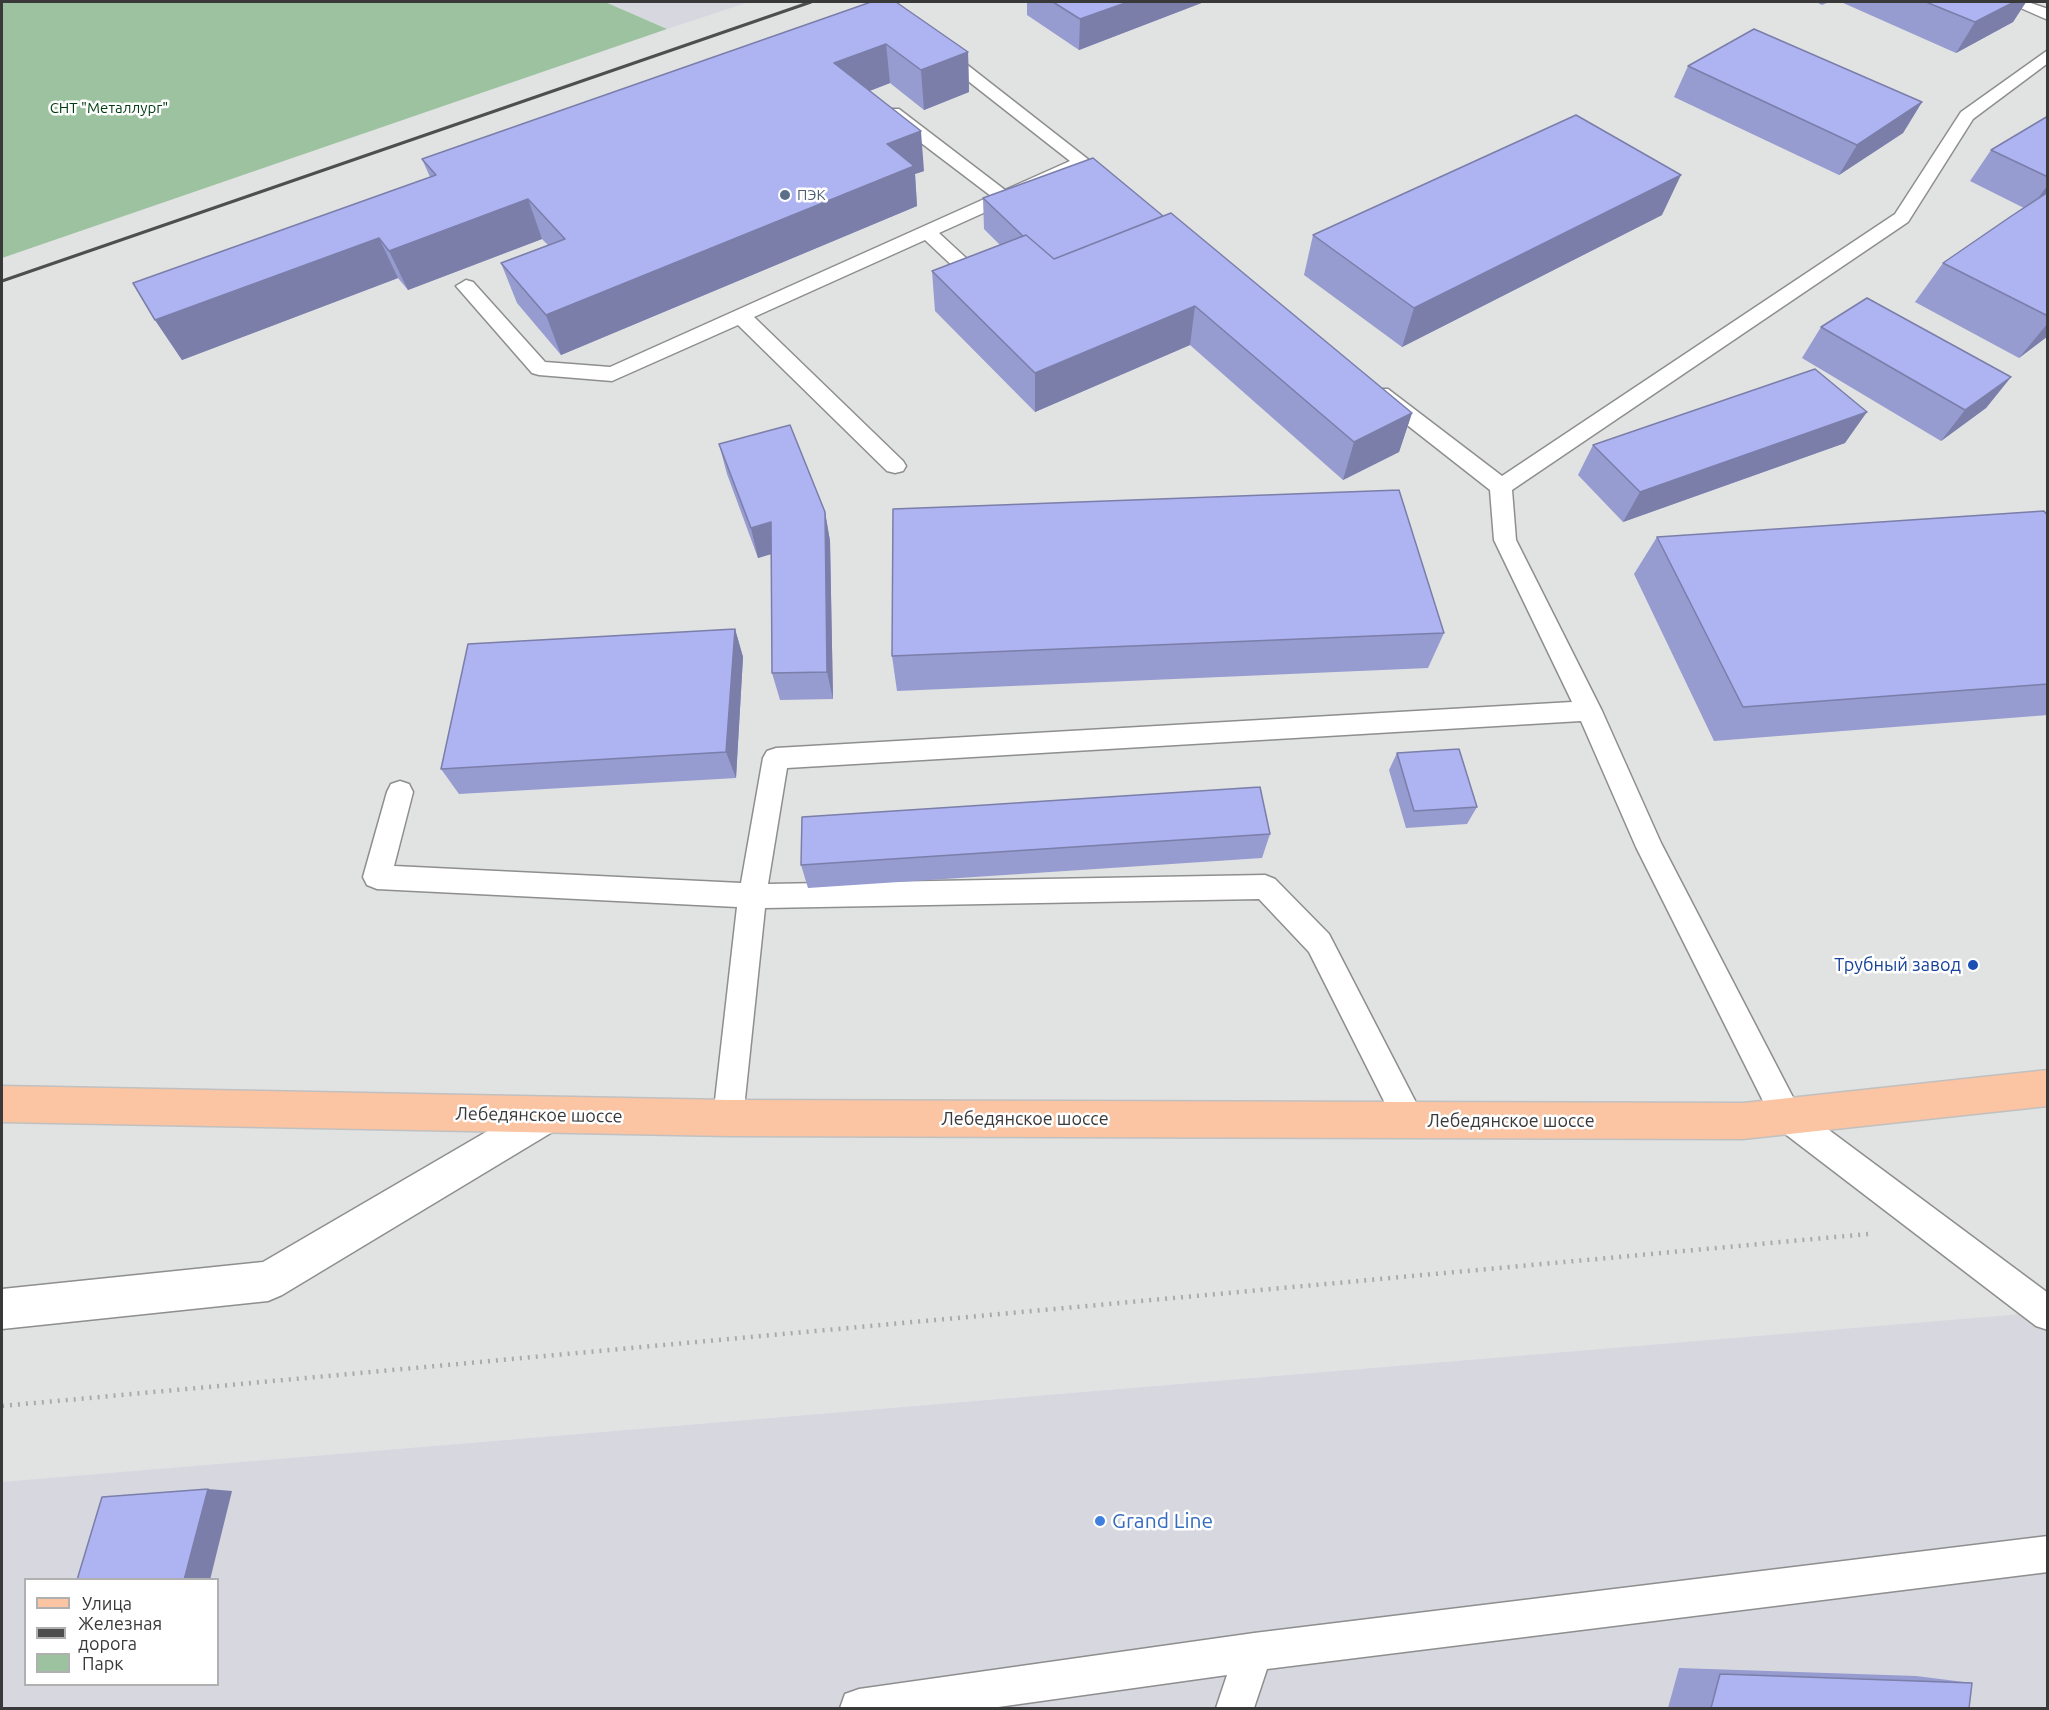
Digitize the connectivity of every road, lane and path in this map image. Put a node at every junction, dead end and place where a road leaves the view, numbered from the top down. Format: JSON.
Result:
{"nodes":[{"id":1,"x":2015,"y":2,"type":"edge"},
{"id":2,"x":2048,"y":15,"type":"edge"},
{"id":3,"x":923,"y":38,"type":"edge"},
{"id":4,"x":2048,"y":55,"type":"edge"},
{"id":5,"x":881,"y":104,"type":"edge"},
{"id":6,"x":1082,"y":162,"type":"junction"},
{"id":7,"x":1002,"y":196,"type":"junction"},
{"id":8,"x":1129,"y":198,"type":"edge"},
{"id":9,"x":926,"y":231,"type":"junction"},
{"id":10,"x":466,"y":286,"type":"dead end"},
{"id":11,"x":984,"y":286,"type":"edge"},
{"id":12,"x":741,"y":316,"type":"junction"},
{"id":13,"x":1361,"y":378,"type":"edge"},
{"id":14,"x":895,"y":466,"type":"dead end"},
{"id":15,"x":1501,"y":487,"type":"junction"},
{"id":16,"x":1588,"y":711,"type":"junction"},
{"id":17,"x":400,"y":792,"type":"dead end"},
{"id":18,"x":753,"y":896,"type":"junction"},
{"id":19,"x":2048,"y":1088,"type":"edge"},
{"id":20,"x":2,"y":1104,"type":"edge"},
{"id":21,"x":546,"y":1115,"type":"junction"},
{"id":22,"x":1787,"y":1117,"type":"junction"},
{"id":23,"x":728,"y":1118,"type":"junction"},
{"id":24,"x":1410,"y":1120,"type":"junction"},
{"id":25,"x":1934,"y":1228,"type":"junction"},
{"id":26,"x":2,"y":1309,"type":"edge"},
{"id":27,"x":2048,"y":1314,"type":"edge"},
{"id":28,"x":2,"y":1406,"type":"edge"},
{"id":29,"x":2048,"y":1554,"type":"edge"},
{"id":30,"x":1254,"y":1652,"type":"junction"},
{"id":31,"x":859,"y":1708,"type":"edge"},
{"id":32,"x":1235,"y":1708,"type":"edge"}],
"edges":[{"from":1,"to":2,"type":"lane"},
{"from":3,"to":6,"type":"lane"},
{"from":4,"to":15,"type":"lane"},
{"from":5,"to":7,"type":"lane"},
{"from":6,"to":7,"type":"lane"},
{"from":6,"to":8,"type":"lane"},
{"from":7,"to":9,"type":"lane"},
{"from":9,"to":11,"type":"lane"},
{"from":9,"to":12,"type":"lane"},
{"from":10,"to":12,"type":"lane"},
{"from":12,"to":14,"type":"lane"},
{"from":13,"to":15,"type":"lane"},
{"from":15,"to":16,"type":"lane"},
{"from":16,"to":18,"type":"lane"},
{"from":16,"to":22,"type":"lane"},
{"from":17,"to":18,"type":"lane"},
{"from":18,"to":23,"type":"lane"},
{"from":18,"to":24,"type":"lane"},
{"from":19,"to":22,"type":"main road","name":"Лебедянское шоссе"},
{"from":20,"to":21,"type":"main road","name":"Лебедянское шоссе"},
{"from":21,"to":23,"type":"main road","name":"Лебедянское шоссе"},
{"from":21,"to":26,"type":"street"},
{"from":22,"to":24,"type":"main road","name":"Лебедянское шоссе"},
{"from":22,"to":25,"type":"lane"},
{"from":23,"to":24,"type":"main road","name":"Лебедянское шоссе"},
{"from":25,"to":27,"type":"lane"},
{"from":25,"to":28,"type":"path"},
{"from":29,"to":30,"type":"lane"},
{"from":30,"to":31,"type":"lane"},
{"from":30,"to":32,"type":"lane"}]}
